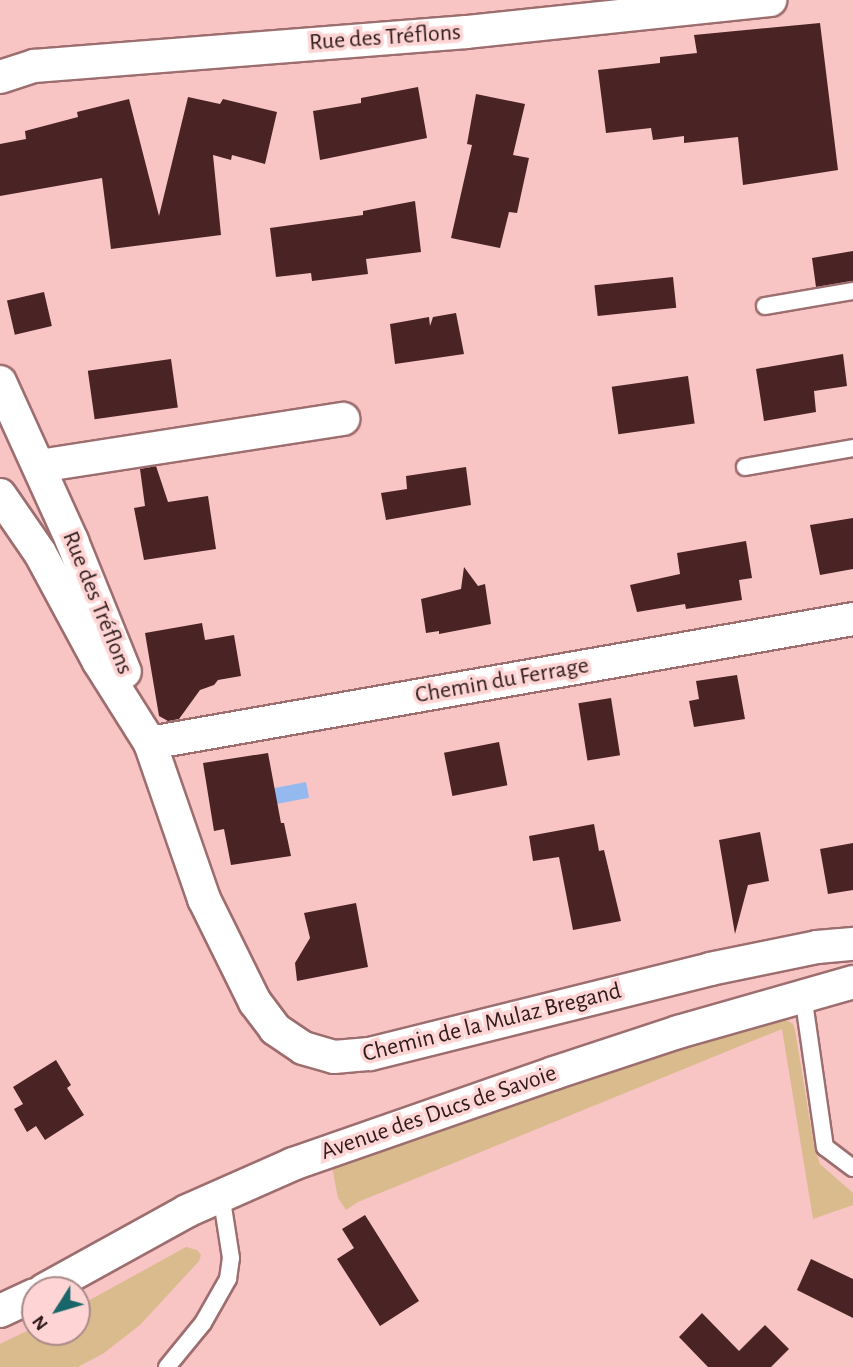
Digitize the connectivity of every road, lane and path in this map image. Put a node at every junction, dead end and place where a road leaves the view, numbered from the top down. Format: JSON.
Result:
{"nodes":[{"id":1,"x":770,"y":0,"type":"edge"},
{"id":2,"x":0,"y":77,"type":"edge"},
{"id":3,"x":853,"y":291,"type":"edge"},
{"id":4,"x":765,"y":306,"type":"dead end"},
{"id":5,"x":0,"y":382,"type":"edge"},
{"id":6,"x":343,"y":418,"type":"dead end"},
{"id":7,"x":853,"y":448,"type":"edge"},
{"id":8,"x":39,"y":466,"type":"junction"},
{"id":9,"x":745,"y":467,"type":"dead end"},
{"id":10,"x":0,"y":495,"type":"edge"},
{"id":11,"x":853,"y":619,"type":"edge"},
{"id":12,"x":150,"y":743,"type":"junction"},
{"id":13,"x":853,"y":944,"type":"edge"},
{"id":14,"x":853,"y":982,"type":"edge"},
{"id":15,"x":803,"y":995,"type":"junction"},
{"id":16,"x":853,"y":1168,"type":"edge"},
{"id":17,"x":221,"y":1194,"type":"junction"},
{"id":18,"x":70,"y":1276,"type":"edge"},
{"id":19,"x":21,"y":1301,"type":"edge"},
{"id":20,"x":0,"y":1311,"type":"edge"},
{"id":21,"x":167,"y":1367,"type":"edge"}],
"edges":[{"from":1,"to":2,"type":"street","name":"Rue des Tréflons"},
{"from":3,"to":4,"type":"lane"},
{"from":5,"to":8,"type":"street","name":"Rue des Tréflons"},
{"from":6,"to":8,"type":"street"},
{"from":7,"to":9,"type":"lane"},
{"from":8,"to":12,"type":"street","name":"Rue des Tréflons"},
{"from":10,"to":12,"type":"street","name":"Chemin de la Mulaz Bregand"},
{"from":11,"to":12,"type":"street","name":"Chemin du Ferrage"},
{"from":12,"to":13,"type":"street","name":"Chemin de la Mulaz Bregand"},
{"from":14,"to":15,"type":"street","name":"Avenue des Ducs de Savoie"},
{"from":15,"to":16,"type":"lane"},
{"from":15,"to":17,"type":"street","name":"Avenue des Ducs de Savoie"},
{"from":17,"to":18,"type":"street","name":"Avenue des Ducs de Savoie"},
{"from":17,"to":21,"type":"lane"},
{"from":19,"to":20,"type":"street"}]}
